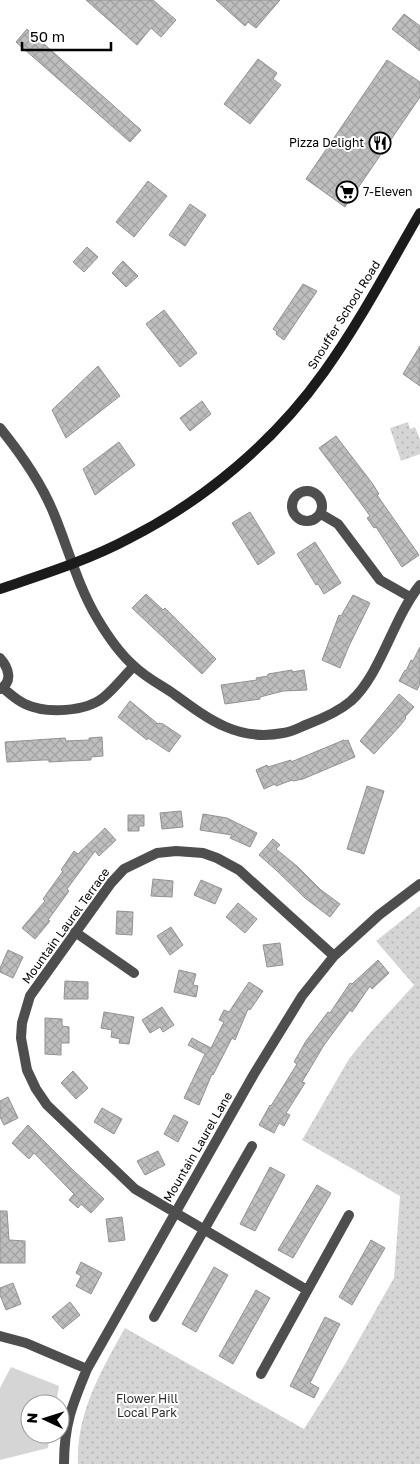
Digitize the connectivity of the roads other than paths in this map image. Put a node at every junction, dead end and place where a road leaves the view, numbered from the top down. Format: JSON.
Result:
{"nodes":[{"id":1,"x":420,"y":213,"type":"edge"},
{"id":2,"x":0,"y":428,"type":"edge"},
{"id":3,"x":321,"y":514,"type":"dead end"},
{"id":4,"x":72,"y":564,"type":"junction"},
{"id":5,"x":420,"y":585,"type":"edge"},
{"id":6,"x":0,"y":589,"type":"edge"},
{"id":7,"x":410,"y":597,"type":"junction"},
{"id":8,"x":0,"y":658,"type":"edge"},
{"id":9,"x":134,"y":666,"type":"junction"},
{"id":10,"x":1,"y":688,"type":"edge"},
{"id":11,"x":420,"y":884,"type":"edge"},
{"id":12,"x":75,"y":932,"type":"junction"},
{"id":13,"x":334,"y":956,"type":"junction"},
{"id":14,"x":134,"y":973,"type":"dead end"},
{"id":15,"x":252,"y":1146,"type":"dead end"},
{"id":16,"x":175,"y":1213,"type":"junction"},
{"id":17,"x":349,"y":1215,"type":"dead end"},
{"id":18,"x":204,"y":1230,"type":"junction"},
{"id":19,"x":307,"y":1290,"type":"junction"},
{"id":20,"x":154,"y":1317,"type":"dead end"},
{"id":21,"x":0,"y":1336,"type":"edge"},
{"id":22,"x":87,"y":1369,"type":"junction"},
{"id":23,"x":261,"y":1374,"type":"dead end"},
{"id":24,"x":64,"y":1464,"type":"edge"}],
"edges":[{"from":1,"to":4,"type":"main road","name":"Snouffer School Road"},
{"from":2,"to":4,"type":"street"},
{"from":3,"to":7,"type":"street"},
{"from":4,"to":6,"type":"main road","name":"Snouffer School Road"},
{"from":4,"to":9,"type":"street"},
{"from":5,"to":7,"type":"street"},
{"from":7,"to":9,"type":"street"},
{"from":8,"to":10,"type":"street"},
{"from":9,"to":10,"type":"street"},
{"from":11,"to":13,"type":"street","name":"Mountain Laurel Lane"},
{"from":12,"to":13,"type":"street","name":"Mountain Laurel Terrace"},
{"from":12,"to":14,"type":"street"},
{"from":12,"to":16,"type":"street","name":"Mountain Laurel Terrace"},
{"from":13,"to":16,"type":"street","name":"Mountain Laurel Lane"},
{"from":15,"to":18,"type":"street"},
{"from":16,"to":18,"type":"street","name":"Mountain Laurel Terrace"},
{"from":16,"to":22,"type":"street","name":"Mountain Laurel Lane"},
{"from":17,"to":19,"type":"street"},
{"from":18,"to":19,"type":"street","name":"Mountain Laurel Terrace"},
{"from":18,"to":20,"type":"street"},
{"from":19,"to":23,"type":"street"},
{"from":21,"to":22,"type":"street"},
{"from":22,"to":24,"type":"street","name":"Mountain Laurel Lane"}]}
